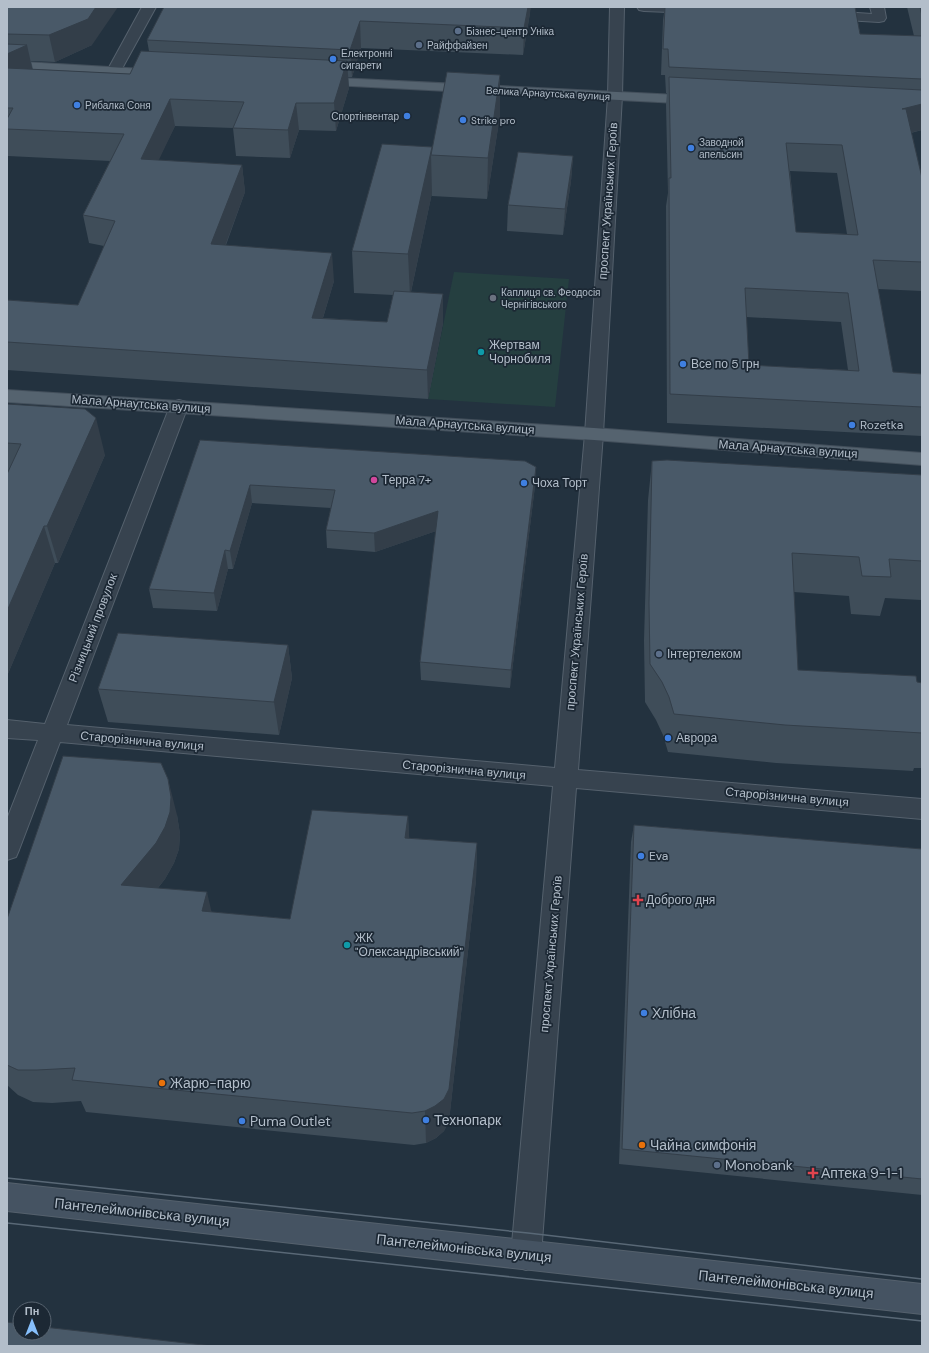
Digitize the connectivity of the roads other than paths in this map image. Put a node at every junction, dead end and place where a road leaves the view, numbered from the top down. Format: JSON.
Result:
{"nodes":[{"id":1,"x":149,"y":7,"type":"edge"},
{"id":2,"x":617,"y":7,"type":"edge"},
{"id":3,"x":644,"y":7,"type":"edge"},
{"id":4,"x":877,"y":7,"type":"edge"},
{"id":5,"x":705,"y":10,"type":"edge"},
{"id":6,"x":816,"y":15,"type":"edge"},
{"id":7,"x":7,"y":65,"type":"edge"},
{"id":8,"x":114,"y":71,"type":"junction"},
{"id":9,"x":175,"y":74,"type":"edge"},
{"id":10,"x":308,"y":81,"type":"edge"},
{"id":11,"x":615,"y":96,"type":"junction"},
{"id":12,"x":707,"y":101,"type":"edge"},
{"id":13,"x":7,"y":396,"type":"edge"},
{"id":14,"x":178,"y":406,"type":"junction"},
{"id":15,"x":594,"y":434,"type":"junction"},
{"id":16,"x":922,"y":459,"type":"edge"},
{"id":17,"x":7,"y":729,"type":"edge"},
{"id":18,"x":52,"y":733,"type":"junction"},
{"id":19,"x":565,"y":778,"type":"junction"},
{"id":20,"x":922,"y":809,"type":"edge"},
{"id":21,"x":7,"y":850,"type":"edge"},
{"id":22,"x":7,"y":1197,"type":"edge"},
{"id":23,"x":526,"y":1255,"type":"junction"},
{"id":24,"x":922,"y":1299,"type":"edge"}],
"edges":[{"from":1,"to":8,"type":"street"},
{"from":2,"to":11,"type":"street","name":"проспект Українських Героїв"},
{"from":3,"to":5,"type":"street"},
{"from":4,"to":6,"type":"street"},
{"from":7,"to":8,"type":"main road"},
{"from":8,"to":9,"type":"main road"},
{"from":10,"to":11,"type":"main road","name":"Велика Арнаутська вулиця"},
{"from":11,"to":12,"type":"main road","name":"Велика Арнаутська вулиця"},
{"from":11,"to":15,"type":"street","name":"проспект Українських Героїв"},
{"from":13,"to":14,"type":"main road","name":"Мала Арнаутська вулиця"},
{"from":14,"to":15,"type":"main road","name":"Мала Арнаутська вулиця"},
{"from":14,"to":18,"type":"street","name":"Різницький провулок"},
{"from":15,"to":16,"type":"main road","name":"Мала Арнаутська вулиця"},
{"from":15,"to":19,"type":"street","name":"проспект Українських Героїв"},
{"from":17,"to":18,"type":"street","name":"Старорізнична вулиця"},
{"from":18,"to":19,"type":"street","name":"Старорізнична вулиця"},
{"from":18,"to":21,"type":"street","name":"Різницький провулок"},
{"from":19,"to":20,"type":"street","name":"Старорізнична вулиця"},
{"from":19,"to":23,"type":"street","name":"проспект Українських Героїв"},
{"from":22,"to":23,"type":"main road","name":"Пантелеймонівська вулиця"},
{"from":23,"to":24,"type":"main road","name":"Пантелеймонівська вулиця"}]}
